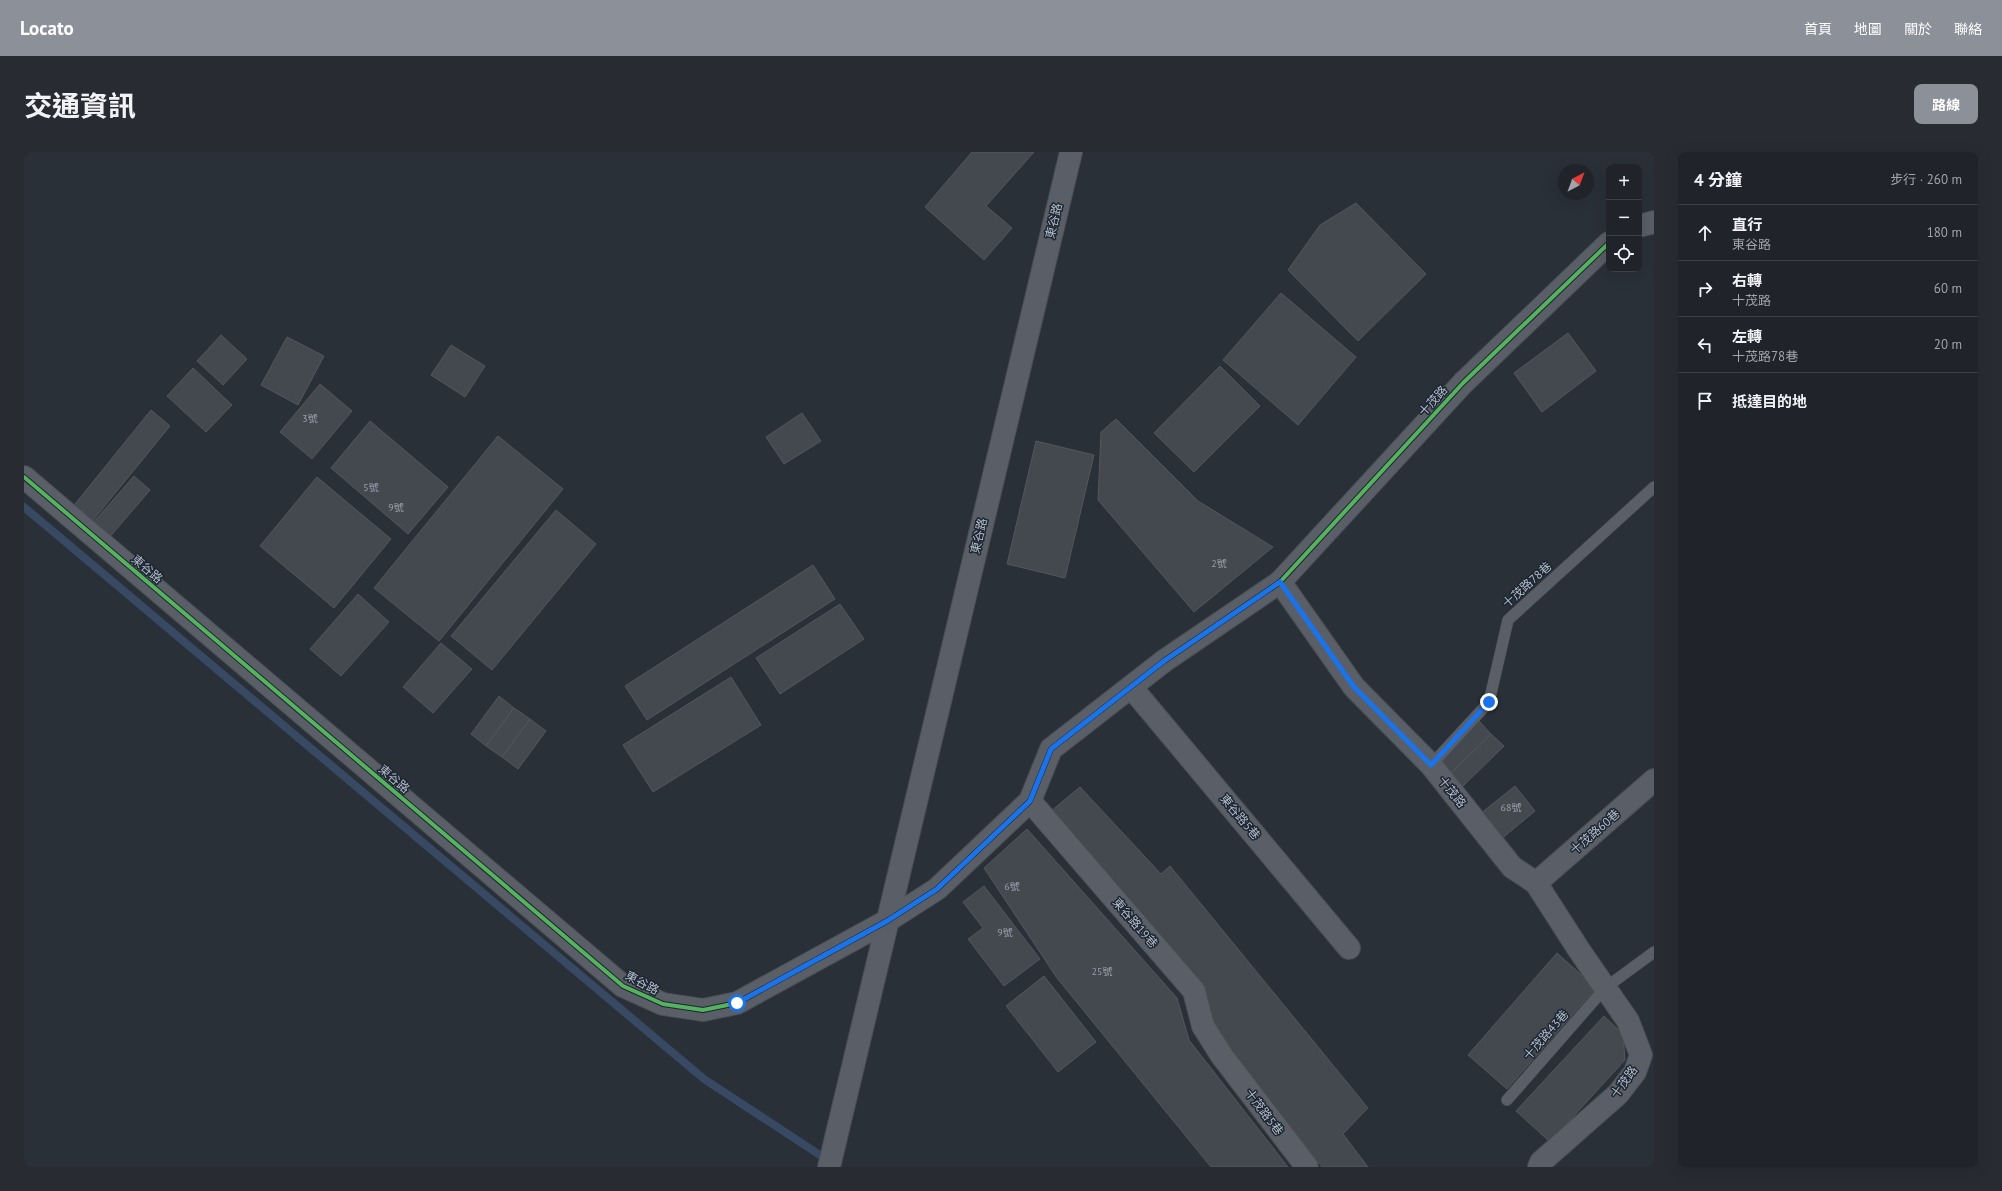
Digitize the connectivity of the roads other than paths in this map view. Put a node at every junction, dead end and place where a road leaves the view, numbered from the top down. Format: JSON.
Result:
{"nodes":[{"id":1,"x":1071,"y":152,"type":"edge"},
{"id":2,"x":1654,"y":222,"type":"edge"},
{"id":3,"x":1642,"y":225,"type":"edge"},
{"id":4,"x":1606,"y":246,"type":"edge"},
{"id":5,"x":24,"y":477,"type":"edge"},
{"id":6,"x":1654,"y":487,"type":"edge"},
{"id":7,"x":1280,"y":582,"type":"junction"},
{"id":8,"x":1131,"y":687,"type":"junction"},
{"id":9,"x":1431,"y":765,"type":"junction"},
{"id":10,"x":1654,"y":780,"type":"edge"},
{"id":11,"x":1030,"y":801,"type":"junction"},
{"id":12,"x":1536,"y":883,"type":"junction"},
{"id":13,"x":887,"y":921,"type":"junction"},
{"id":14,"x":1349,"y":948,"type":"dead end"},
{"id":15,"x":1654,"y":952,"type":"edge"},
{"id":16,"x":1605,"y":988,"type":"junction"},
{"id":17,"x":1222,"y":1056,"type":"joint"},
{"id":18,"x":1507,"y":1100,"type":"dead end"},
{"id":19,"x":829,"y":1167,"type":"edge"},
{"id":20,"x":1307,"y":1167,"type":"edge"},
{"id":21,"x":1539,"y":1167,"type":"edge"}],
"edges":[{"from":1,"to":13,"type":"street","name":"東谷路"},
{"from":2,"to":3,"type":"street"},
{"from":4,"to":7,"type":"street","name":"十茂路"},
{"from":5,"to":13,"type":"street","name":"東谷路"},
{"from":6,"to":9,"type":"lane","name":"十茂路78巷"},
{"from":7,"to":8,"type":"street","name":"東谷路"},
{"from":7,"to":9,"type":"street","name":"十茂路"},
{"from":8,"to":11,"type":"street","name":"東谷路"},
{"from":8,"to":14,"type":"street","name":"東谷路5巷"},
{"from":9,"to":12,"type":"street","name":"十茂路"},
{"from":10,"to":12,"type":"street","name":"十茂路60巷"},
{"from":11,"to":13,"type":"street","name":"東谷路"},
{"from":11,"to":17,"type":"street","name":"東谷路19巷"},
{"from":12,"to":16,"type":"street","name":"十茂路"},
{"from":13,"to":19,"type":"street","name":"東谷路"},
{"from":15,"to":16,"type":"lane","name":"十茂路43巷"},
{"from":16,"to":18,"type":"lane","name":"十茂路43巷"},
{"from":16,"to":21,"type":"street","name":"十茂路"},
{"from":17,"to":20,"type":"street","name":"十茂路5巷"}]}
